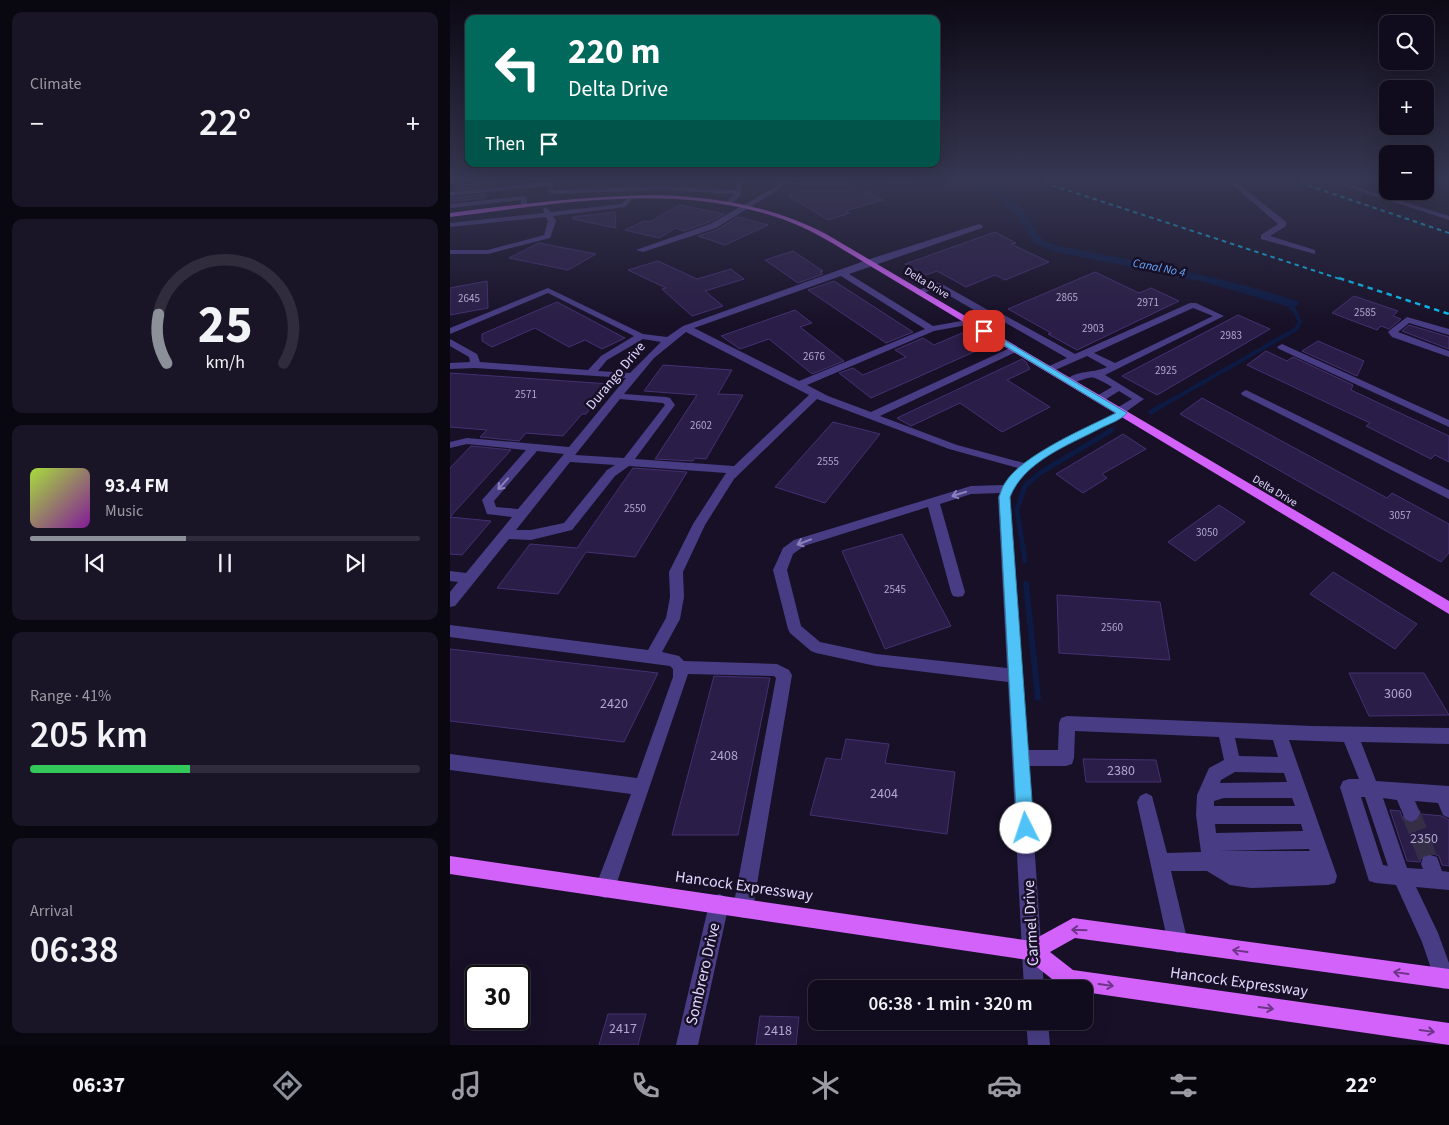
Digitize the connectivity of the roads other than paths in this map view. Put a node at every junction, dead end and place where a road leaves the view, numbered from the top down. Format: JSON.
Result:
{"nodes":[{"id":1,"x":549,"y":229,"type":"edge"},
{"id":2,"x":705,"y":229,"type":"edge"},
{"id":3,"x":811,"y":229,"type":"edge"},
{"id":4,"x":971,"y":229,"type":"edge"},
{"id":5,"x":1276,"y":229,"type":"edge"},
{"id":6,"x":640,"y":250,"type":"dead end"},
{"id":7,"x":450,"y":252,"type":"edge"},
{"id":8,"x":1312,"y":252,"type":"dead end"},
{"id":9,"x":871,"y":263,"type":"junction"},
{"id":10,"x":842,"y":273,"type":"junction"},
{"id":11,"x":919,"y":292,"type":"junction"},
{"id":12,"x":964,"y":300,"type":"junction"},
{"id":13,"x":945,"y":307,"type":"junction"},
{"id":14,"x":988,"y":314,"type":"junction"},
{"id":15,"x":970,"y":322,"type":"junction"},
{"id":16,"x":686,"y":328,"type":"junction"},
{"id":17,"x":932,"y":329,"type":"junction"},
{"id":18,"x":450,"y":331,"type":"edge"},
{"id":19,"x":1449,"y":332,"type":"edge"},
{"id":20,"x":641,"y":336,"type":"junction"},
{"id":21,"x":667,"y":340,"type":"junction"},
{"id":22,"x":450,"y":342,"type":"edge"},
{"id":23,"x":1282,"y":347,"type":"dead end"},
{"id":24,"x":1015,"y":348,"type":"junction"},
{"id":25,"x":1088,"y":352,"type":"junction"},
{"id":26,"x":1449,"y":354,"type":"edge"},
{"id":27,"x":1074,"y":358,"type":"junction"},
{"id":28,"x":475,"y":365,"type":"junction"},
{"id":29,"x":450,"y":366,"type":"edge"},
{"id":30,"x":1115,"y":368,"type":"junction"},
{"id":31,"x":1050,"y":370,"type":"junction"},
{"id":32,"x":590,"y":372,"type":"junction"},
{"id":33,"x":1098,"y":375,"type":"junction"},
{"id":34,"x":633,"y":376,"type":"junction"},
{"id":35,"x":1070,"y":381,"type":"junction"},
{"id":36,"x":799,"y":385,"type":"junction"},
{"id":37,"x":1119,"y":387,"type":"junction"},
{"id":38,"x":1246,"y":393,"type":"dead end"},
{"id":39,"x":816,"y":394,"type":"junction"},
{"id":40,"x":616,"y":396,"type":"junction"},
{"id":41,"x":1099,"y":399,"type":"junction"},
{"id":42,"x":1121,"y":412,"type":"junction"},
{"id":43,"x":871,"y":416,"type":"junction"},
{"id":44,"x":1449,"y":424,"type":"edge"},
{"id":45,"x":450,"y":445,"type":"edge"},
{"id":46,"x":535,"y":447,"type":"junction"},
{"id":47,"x":570,"y":454,"type":"junction"},
{"id":48,"x":627,"y":462,"type":"junction"},
{"id":49,"x":1026,"y":467,"type":"junction"},
{"id":50,"x":736,"y":470,"type":"junction"},
{"id":51,"x":1008,"y":489,"type":"junction"},
{"id":52,"x":1449,"y":495,"type":"edge"},
{"id":53,"x":933,"y":502,"type":"junction"},
{"id":54,"x":522,"y":514,"type":"junction"},
{"id":55,"x":507,"y":534,"type":"junction"},
{"id":56,"x":450,"y":576,"type":"edge"},
{"id":57,"x":469,"y":578,"type":"junction"},
{"id":58,"x":958,"y":592,"type":"dead end"},
{"id":59,"x":450,"y":602,"type":"edge"},
{"id":60,"x":1449,"y":608,"type":"edge"},
{"id":61,"x":450,"y":632,"type":"edge"},
{"id":62,"x":652,"y":656,"type":"junction"},
{"id":63,"x":680,"y":667,"type":"junction"},
{"id":64,"x":1014,"y":676,"type":"junction"},
{"id":65,"x":1225,"y":730,"type":"junction"},
{"id":66,"x":1278,"y":732,"type":"junction"},
{"id":67,"x":1348,"y":734,"type":"junction"},
{"id":68,"x":1449,"y":736,"type":"edge"},
{"id":69,"x":1020,"y":758,"type":"junction"},
{"id":70,"x":450,"y":762,"type":"edge"},
{"id":71,"x":1233,"y":764,"type":"junction"},
{"id":72,"x":1290,"y":765,"type":"junction"},
{"id":73,"x":642,"y":787,"type":"junction"},
{"id":74,"x":1371,"y":789,"type":"junction"},
{"id":75,"x":1298,"y":790,"type":"junction"},
{"id":76,"x":1403,"y":791,"type":"junction"},
{"id":77,"x":1206,"y":795,"type":"junction"},
{"id":78,"x":1447,"y":800,"type":"edge"},
{"id":79,"x":1146,"y":802,"type":"dead end"},
{"id":80,"x":1411,"y":813,"type":"tunnel mouth"},
{"id":81,"x":1205,"y":815,"type":"junction"},
{"id":82,"x":1307,"y":815,"type":"junction"},
{"id":83,"x":1315,"y":840,"type":"junction"},
{"id":84,"x":1208,"y":842,"type":"junction"},
{"id":85,"x":1160,"y":862,"type":"junction"},
{"id":86,"x":1211,"y":862,"type":"junction"},
{"id":87,"x":450,"y":865,"type":"edge"},
{"id":88,"x":1438,"y":875,"type":"edge"},
{"id":89,"x":1401,"y":876,"type":"junction"},
{"id":90,"x":605,"y":888,"type":"junction"},
{"id":91,"x":719,"y":904,"type":"junction"},
{"id":92,"x":744,"y":908,"type":"junction"},
{"id":93,"x":1178,"y":943,"type":"junction"},
{"id":94,"x":1032,"y":951,"type":"junction"},
{"id":95,"x":1447,"y":979,"type":"edge"},
{"id":96,"x":1034,"y":980,"type":"edge"},
{"id":97,"x":1037,"y":1030,"type":"edge"},
{"id":98,"x":1449,"y":1034,"type":"edge"},
{"id":99,"x":688,"y":1045,"type":"edge"},
{"id":100,"x":1038,"y":1045,"type":"edge"}],
"edges":[{"from":1,"to":7,"type":"street"},
{"from":2,"to":6,"type":"street"},
{"from":3,"to":9,"type":"main road","name":"Delta Drive"},
{"from":4,"to":9,"type":"street","name":"Durango Drive"},
{"from":5,"to":8,"type":"street"},
{"from":9,"to":10,"type":"street","name":"Durango Drive"},
{"from":9,"to":11,"type":"main road","name":"Delta Drive"},
{"from":10,"to":16,"type":"street","name":"Durango Drive"},
{"from":10,"to":17,"type":"street"},
{"from":11,"to":12,"type":"street"},
{"from":11,"to":13,"type":"main road","name":"Delta Drive"},
{"from":12,"to":13,"type":"street"},
{"from":12,"to":14,"type":"street"},
{"from":13,"to":15,"type":"main road","name":"Delta Drive"},
{"from":14,"to":15,"type":"street"},
{"from":14,"to":27,"type":"street"},
{"from":15,"to":17,"type":"street"},
{"from":15,"to":24,"type":"main road","name":"Delta Drive"},
{"from":16,"to":21,"type":"street","name":"Durango Drive"},
{"from":16,"to":36,"type":"street"},
{"from":17,"to":36,"type":"street"},
{"from":18,"to":20,"type":"street"},
{"from":19,"to":26,"type":"street"},
{"from":20,"to":21,"type":"street"},
{"from":20,"to":32,"type":"street"},
{"from":21,"to":34,"type":"street","name":"Durango Drive"},
{"from":22,"to":28,"type":"street"},
{"from":23,"to":44,"type":"street"},
{"from":24,"to":31,"type":"main road","name":"Delta Drive"},
{"from":24,"to":43,"type":"street"},
{"from":25,"to":27,"type":"street"},
{"from":25,"to":30,"type":"street"},
{"from":25,"to":30,"type":"street"},
{"from":27,"to":31,"type":"street"},
{"from":28,"to":29,"type":"street"},
{"from":28,"to":32,"type":"street"},
{"from":30,"to":33,"type":"street"},
{"from":31,"to":35,"type":"main road","name":"Delta Drive"},
{"from":32,"to":34,"type":"street"},
{"from":33,"to":35,"type":"street"},
{"from":33,"to":37,"type":"street"},
{"from":34,"to":40,"type":"street","name":"Durango Drive"},
{"from":35,"to":41,"type":"main road","name":"Delta Drive"},
{"from":36,"to":39,"type":"street"},
{"from":37,"to":41,"type":"street"},
{"from":37,"to":42,"type":"street","name":"Carmel Drive"},
{"from":38,"to":52,"type":"street"},
{"from":39,"to":43,"type":"street"},
{"from":39,"to":50,"type":"street"},
{"from":40,"to":47,"type":"street","name":"Durango Drive"},
{"from":40,"to":48,"type":"street"},
{"from":41,"to":42,"type":"main road","name":"Delta Drive"},
{"from":42,"to":49,"type":"street","name":"Carmel Drive"},
{"from":42,"to":60,"type":"main road","name":"Delta Drive"},
{"from":43,"to":49,"type":"street"},
{"from":45,"to":46,"type":"street"},
{"from":46,"to":47,"type":"street"},
{"from":46,"to":54,"type":"street","one_way":true},
{"from":47,"to":48,"type":"street"},
{"from":47,"to":54,"type":"street","name":"Durango Drive"},
{"from":48,"to":50,"type":"street"},
{"from":48,"to":55,"type":"street"},
{"from":49,"to":51,"type":"street","name":"Carmel Drive"},
{"from":50,"to":62,"type":"street"},
{"from":51,"to":53,"type":"street","one_way":true},
{"from":51,"to":64,"type":"street","name":"Carmel Drive"},
{"from":53,"to":58,"type":"street"},
{"from":53,"to":64,"type":"street","one_way":true},
{"from":54,"to":55,"type":"street","name":"Durango Drive"},
{"from":55,"to":57,"type":"street","name":"Durango Drive"},
{"from":56,"to":57,"type":"street"},
{"from":57,"to":59,"type":"street","name":"Durango Drive"},
{"from":61,"to":62,"type":"street"},
{"from":62,"to":63,"type":"street"},
{"from":63,"to":73,"type":"street"},
{"from":63,"to":92,"type":"street"},
{"from":64,"to":69,"type":"street","name":"Carmel Drive"},
{"from":65,"to":66,"type":"street"},
{"from":65,"to":69,"type":"street"},
{"from":65,"to":71,"type":"street"},
{"from":66,"to":67,"type":"street"},
{"from":66,"to":72,"type":"street"},
{"from":67,"to":68,"type":"street"},
{"from":67,"to":74,"type":"street"},
{"from":69,"to":94,"type":"street","name":"Carmel Drive"},
{"from":70,"to":73,"type":"street"},
{"from":71,"to":72,"type":"street"},
{"from":71,"to":77,"type":"street"},
{"from":72,"to":75,"type":"street"},
{"from":73,"to":90,"type":"street"},
{"from":74,"to":76,"type":"street"},
{"from":74,"to":89,"type":"street"},
{"from":75,"to":77,"type":"street"},
{"from":75,"to":82,"type":"street"},
{"from":76,"to":78,"type":"street"},
{"from":76,"to":80,"type":"street"},
{"from":77,"to":81,"type":"street"},
{"from":79,"to":85,"type":"street"},
{"from":81,"to":82,"type":"street"},
{"from":81,"to":84,"type":"street"},
{"from":82,"to":83,"type":"street"},
{"from":83,"to":84,"type":"street"},
{"from":83,"to":86,"type":"street"},
{"from":84,"to":86,"type":"street"},
{"from":85,"to":86,"type":"street"},
{"from":85,"to":93,"type":"street"},
{"from":87,"to":90,"type":"main road","name":"Hancock Expressway"},
{"from":88,"to":89,"type":"street"},
{"from":89,"to":95,"type":"street"},
{"from":90,"to":91,"type":"main road","name":"Hancock Expressway"},
{"from":91,"to":92,"type":"main road","name":"Hancock Expressway"},
{"from":91,"to":99,"type":"street","name":"Sombrero Drive"},
{"from":92,"to":94,"type":"main road","name":"Hancock Expressway"},
{"from":93,"to":94,"type":"main road","one_way":true},
{"from":95,"to":93,"type":"main road","one_way":true},
{"from":94,"to":96,"type":"street","name":"Carmel Drive"},
{"from":94,"to":98,"type":"main road","name":"Hancock Expressway","one_way":true},
{"from":97,"to":100,"type":"street"}]}
